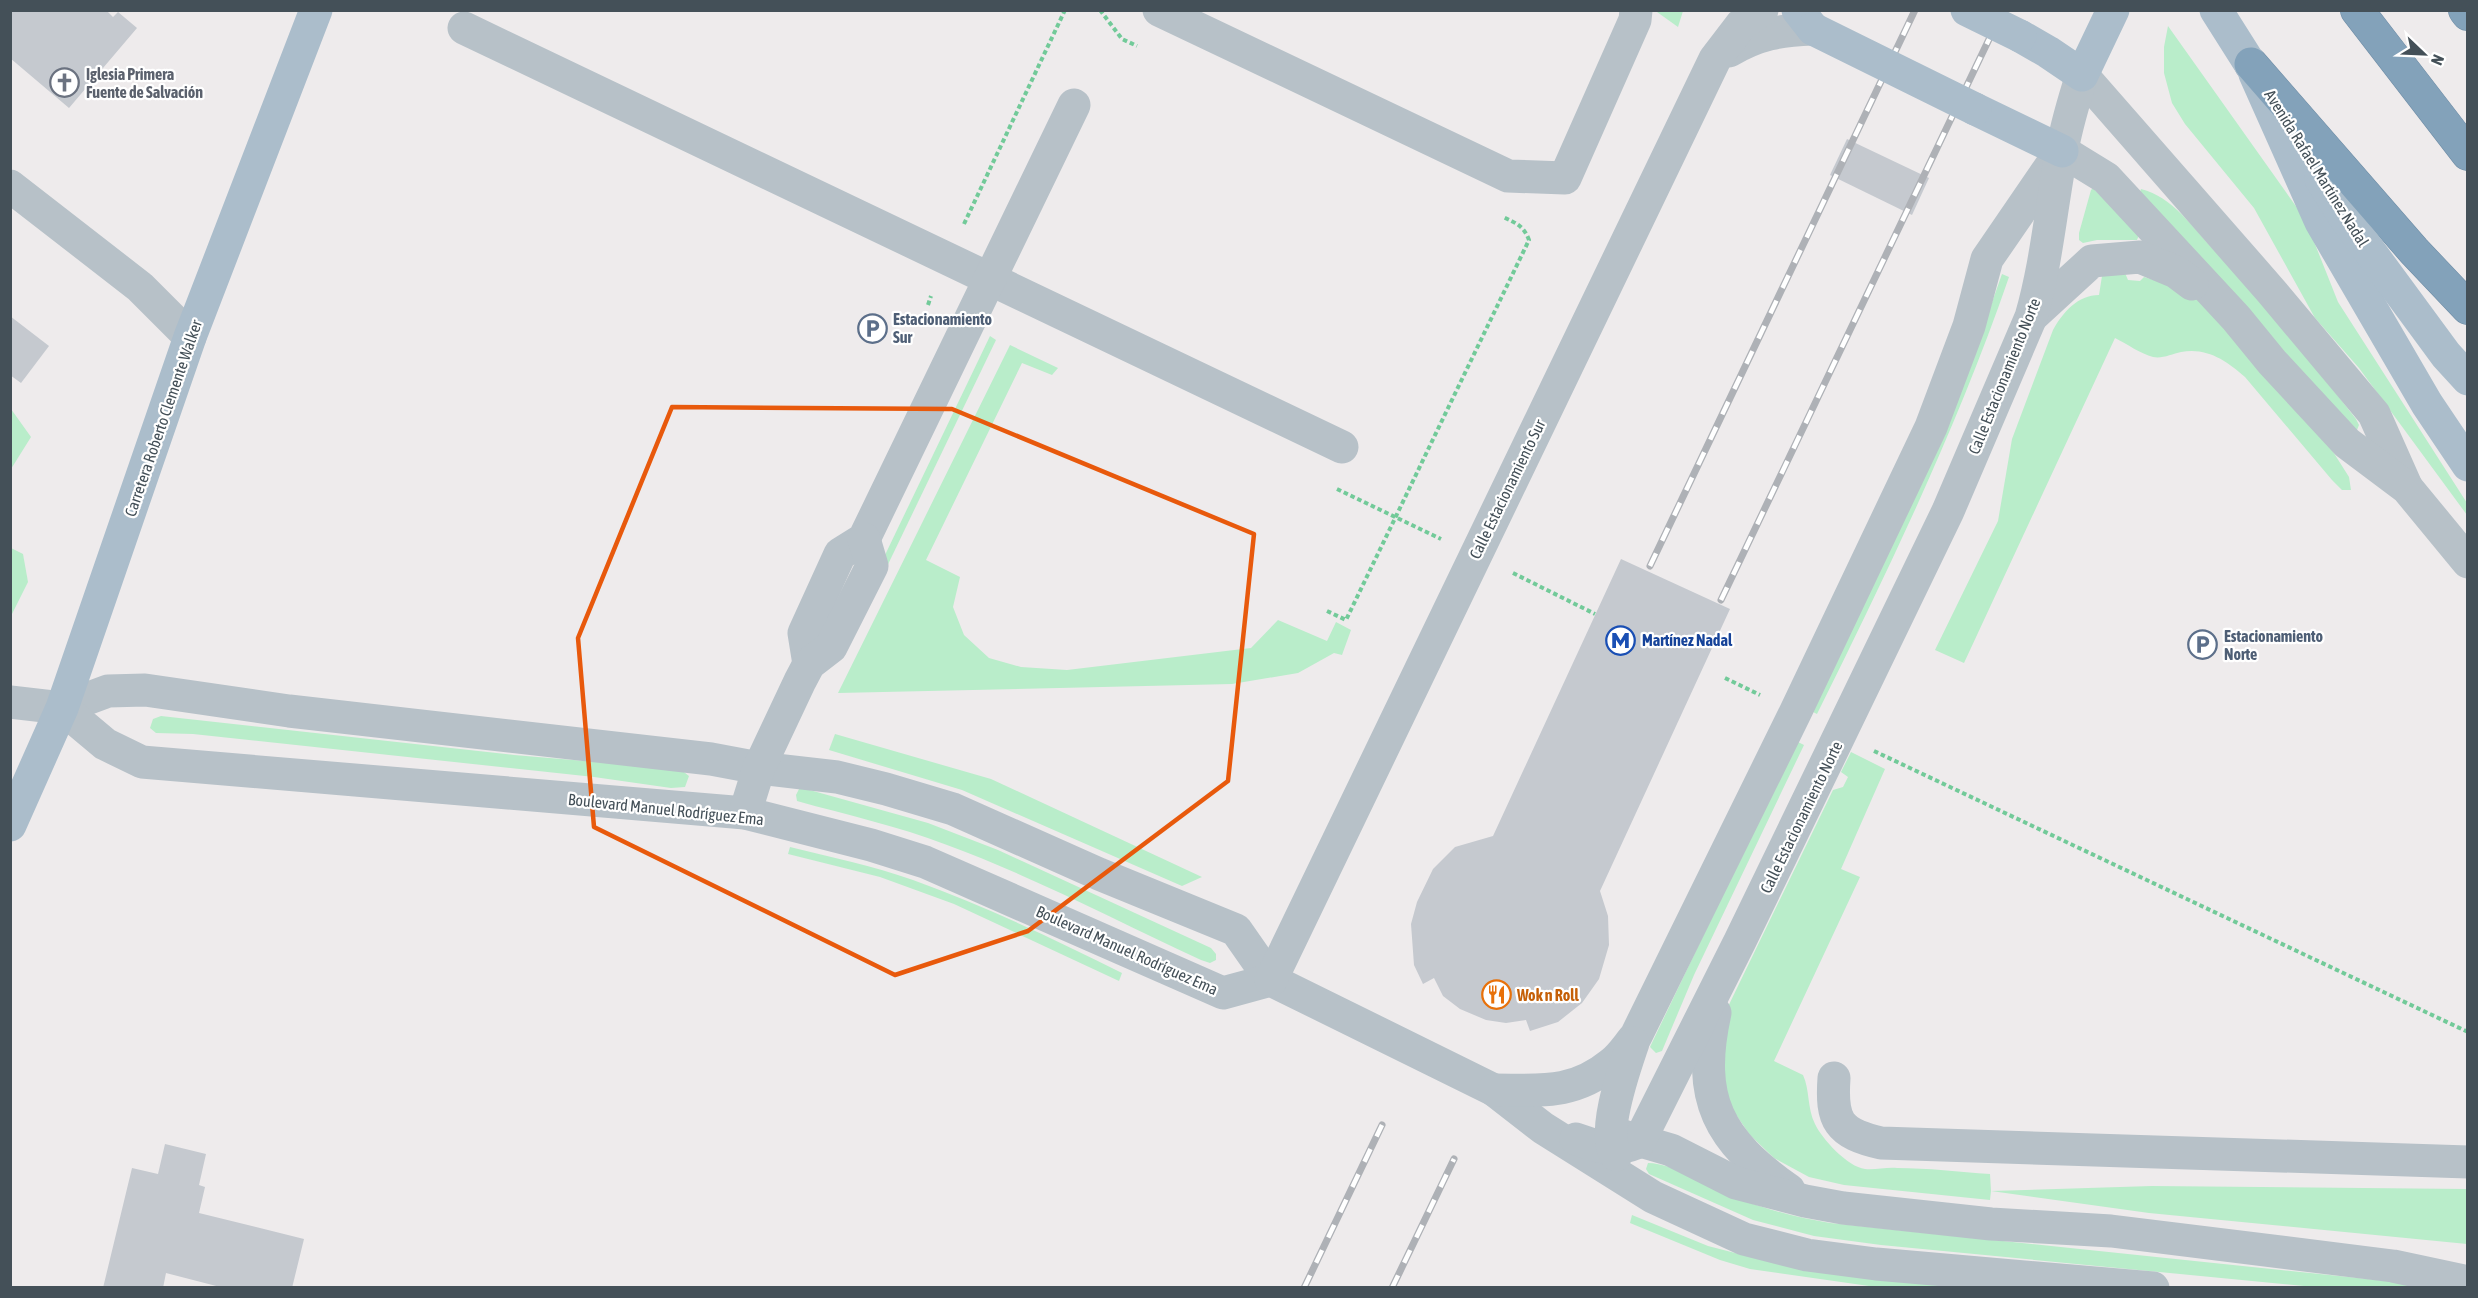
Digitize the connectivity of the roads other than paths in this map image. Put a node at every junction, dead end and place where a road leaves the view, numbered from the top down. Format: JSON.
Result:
{"nodes":[{"id":1,"x":316,"y":10,"type":"edge"},
{"id":2,"x":1159,"y":10,"type":"edge"},
{"id":3,"x":1636,"y":10,"type":"edge"},
{"id":4,"x":1762,"y":10,"type":"edge"},
{"id":5,"x":1967,"y":10,"type":"edge"},
{"id":6,"x":2113,"y":10,"type":"edge"},
{"id":7,"x":2357,"y":10,"type":"edge"},
{"id":8,"x":2465,"y":10,"type":"edge"},
{"id":9,"x":2468,"y":14,"type":"edge"},
{"id":10,"x":2221,"y":18,"type":"edge"},
{"id":11,"x":1806,"y":20,"type":"edge"},
{"id":12,"x":464,"y":28,"type":"dead end"},
{"id":13,"x":1715,"y":60,"type":"junction"},
{"id":14,"x":2251,"y":64,"type":"junction"},
{"id":15,"x":2082,"y":75,"type":"junction"},
{"id":16,"x":1074,"y":105,"type":"dead end"},
{"id":17,"x":2061,"y":151,"type":"junction"},
{"id":18,"x":2468,"y":154,"type":"edge"},
{"id":19,"x":10,"y":186,"type":"edge"},
{"id":20,"x":989,"y":280,"type":"junction"},
{"id":21,"x":2468,"y":308,"type":"edge"},
{"id":22,"x":2031,"y":317,"type":"junction"},
{"id":23,"x":2236,"y":318,"type":"junction"},
{"id":24,"x":190,"y":336,"type":"junction"},
{"id":25,"x":2468,"y":378,"type":"edge"},
{"id":26,"x":1342,"y":447,"type":"dead end"},
{"id":27,"x":2468,"y":465,"type":"edge"},
{"id":28,"x":2407,"y":488,"type":"junction"},
{"id":29,"x":2468,"y":562,"type":"edge"},
{"id":30,"x":10,"y":702,"type":"edge"},
{"id":31,"x":62,"y":708,"type":"junction"},
{"id":32,"x":759,"y":768,"type":"junction"},
{"id":33,"x":744,"y":813,"type":"junction"},
{"id":34,"x":10,"y":825,"type":"edge"},
{"id":35,"x":1740,"y":941,"type":"junction"},
{"id":36,"x":1271,"y":980,"type":"junction"},
{"id":37,"x":1636,"y":1035,"type":"junction"},
{"id":38,"x":1834,"y":1078,"type":"dead end"},
{"id":39,"x":1494,"y":1090,"type":"junction"},
{"id":40,"x":1543,"y":1128,"type":"junction"},
{"id":41,"x":1621,"y":1141,"type":"junction"},
{"id":42,"x":2468,"y":1162,"type":"edge"},
{"id":43,"x":1653,"y":1197,"type":"junction"},
{"id":44,"x":1805,"y":1201,"type":"junction"},
{"id":45,"x":2468,"y":1282,"type":"edge"},
{"id":46,"x":2153,"y":1287,"type":"edge"}],
"edges":[{"from":1,"to":24,"type":"main road","name":"Carretera Roberto Clemente Walker"},
{"from":2,"to":3,"type":"street"},
{"from":4,"to":13,"type":"street","name":"Calle Estacionamiento Sur"},
{"from":5,"to":15,"type":"main road","bridge":true},
{"from":6,"to":15,"type":"main road"},
{"from":7,"to":18,"type":"highway"},
{"from":8,"to":9,"type":"highway"},
{"from":10,"to":14,"type":"main road","name":"Avenida Rafael Martínez Nadal"},
{"from":11,"to":13,"type":"street"},
{"from":11,"to":17,"type":"main road","bridge":true},
{"from":12,"to":20,"type":"street"},
{"from":13,"to":36,"type":"street","name":"Calle Estacionamiento Sur"},
{"from":14,"to":21,"type":"highway"},
{"from":14,"to":25,"type":"main road","name":"Avenida Rafael Martínez Nadal"},
{"from":14,"to":27,"type":"main road"},
{"from":15,"to":17,"type":"street","name":"Calle Estacionamiento Norte"},
{"from":15,"to":28,"type":"street"},
{"from":16,"to":20,"type":"street"},
{"from":17,"to":22,"type":"street","name":"Calle Estacionamiento Norte"},
{"from":17,"to":23,"type":"street"},
{"from":17,"to":37,"type":"street"},
{"from":19,"to":24,"type":"street"},
{"from":20,"to":26,"type":"street"},
{"from":20,"to":32,"type":"street"},
{"from":22,"to":23,"type":"street"},
{"from":22,"to":35,"type":"street","name":"Calle Estacionamiento Norte"},
{"from":23,"to":28,"type":"street"},
{"from":24,"to":31,"type":"main road","name":"Carretera Roberto Clemente Walker"},
{"from":28,"to":29,"type":"street"},
{"from":30,"to":31,"type":"street"},
{"from":31,"to":32,"type":"street"},
{"from":31,"to":33,"type":"street","name":"Boulevard Manuel Rodríguez Ema"},
{"from":31,"to":34,"type":"main road","name":"Carretera Roberto Clemente Walker"},
{"from":32,"to":33,"type":"street"},
{"from":32,"to":36,"type":"street"},
{"from":33,"to":36,"type":"street","name":"Boulevard Manuel Rodríguez Ema"},
{"from":35,"to":41,"type":"street","name":"Calle Estacionamiento Norte"},
{"from":35,"to":44,"type":"street"},
{"from":36,"to":39,"type":"street"},
{"from":37,"to":39,"type":"street"},
{"from":37,"to":41,"type":"street"},
{"from":38,"to":42,"type":"street"},
{"from":39,"to":40,"type":"street"},
{"from":39,"to":41,"type":"street"},
{"from":40,"to":41,"type":"street"},
{"from":40,"to":43,"type":"street"},
{"from":41,"to":43,"type":"street"},
{"from":41,"to":44,"type":"street"},
{"from":43,"to":46,"type":"street"},
{"from":44,"to":45,"type":"street"}]}
